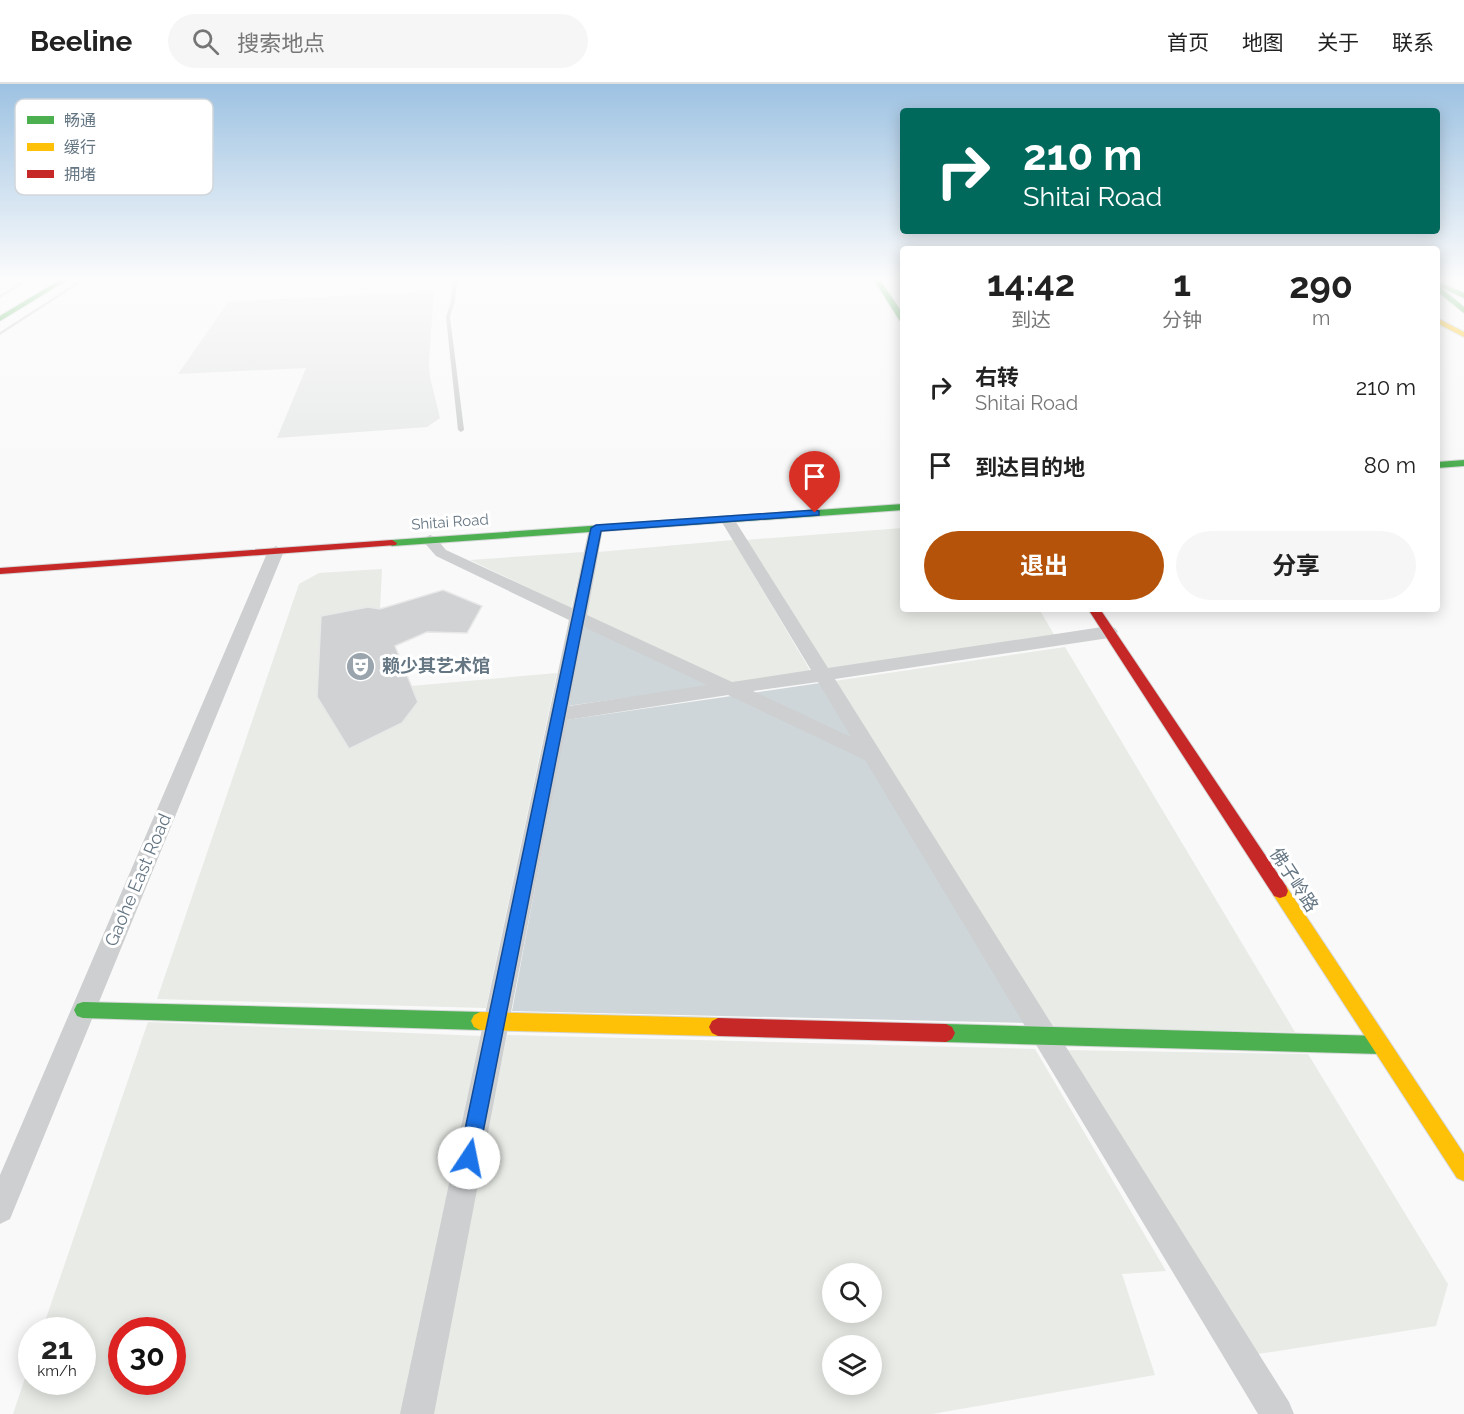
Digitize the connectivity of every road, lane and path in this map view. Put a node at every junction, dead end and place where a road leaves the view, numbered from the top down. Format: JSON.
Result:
{"nodes":[{"id":1,"x":451,"y":342,"type":"edge"},
{"id":2,"x":461,"y":430,"type":"dead end"},
{"id":3,"x":1464,"y":463,"type":"edge"},
{"id":4,"x":1440,"y":465,"type":"edge"},
{"id":5,"x":900,"y":507,"type":"edge"},
{"id":6,"x":727,"y":519,"type":"junction"},
{"id":7,"x":596,"y":528,"type":"junction"},
{"id":8,"x":430,"y":540,"type":"junction"},
{"id":9,"x":276,"y":550,"type":"junction"},
{"id":10,"x":0,"y":571,"type":"edge"},
{"id":11,"x":1096,"y":612,"type":"edge"},
{"id":12,"x":579,"y":615,"type":"junction"},
{"id":13,"x":1109,"y":632,"type":"junction"},
{"id":14,"x":823,"y":676,"type":"junction"},
{"id":15,"x":730,"y":689,"type":"junction"},
{"id":16,"x":559,"y":714,"type":"junction"},
{"id":17,"x":872,"y":755,"type":"junction"},
{"id":18,"x":83,"y":1010,"type":"junction"},
{"id":19,"x":496,"y":1021,"type":"junction"},
{"id":20,"x":1044,"y":1036,"type":"junction"},
{"id":21,"x":1381,"y":1045,"type":"junction"},
{"id":22,"x":1464,"y":1171,"type":"edge"},
{"id":23,"x":0,"y":1209,"type":"edge"},
{"id":24,"x":417,"y":1414,"type":"edge"},
{"id":25,"x":1277,"y":1414,"type":"edge"}],
"edges":[{"from":1,"to":2,"type":"lane"},
{"from":3,"to":4,"type":"main road"},
{"from":5,"to":6,"type":"main road","name":"Shitai Road"},
{"from":6,"to":7,"type":"main road","name":"Shitai Road"},
{"from":6,"to":14,"type":"street"},
{"from":7,"to":8,"type":"main road","name":"Shitai Road"},
{"from":7,"to":12,"type":"street"},
{"from":8,"to":9,"type":"main road","name":"Shitai Road"},
{"from":8,"to":12,"type":"street"},
{"from":9,"to":10,"type":"main road","name":"Shitai Road"},
{"from":9,"to":18,"type":"street","name":"Gaohe East Road"},
{"from":11,"to":13,"type":"main road","name":"佛子岭路"},
{"from":12,"to":15,"type":"street"},
{"from":12,"to":16,"type":"street"},
{"from":13,"to":14,"type":"street"},
{"from":13,"to":21,"type":"main road","name":"佛子岭路"},
{"from":14,"to":15,"type":"street"},
{"from":14,"to":17,"type":"street"},
{"from":15,"to":16,"type":"street"},
{"from":15,"to":17,"type":"street"},
{"from":16,"to":19,"type":"street"},
{"from":17,"to":20,"type":"street"},
{"from":18,"to":19,"type":"main road"},
{"from":18,"to":23,"type":"street","name":"Gaohe East Road"},
{"from":19,"to":20,"type":"main road"},
{"from":19,"to":24,"type":"street"},
{"from":20,"to":21,"type":"main road"},
{"from":20,"to":25,"type":"street"},
{"from":21,"to":22,"type":"main road","name":"佛子岭路"}]}
